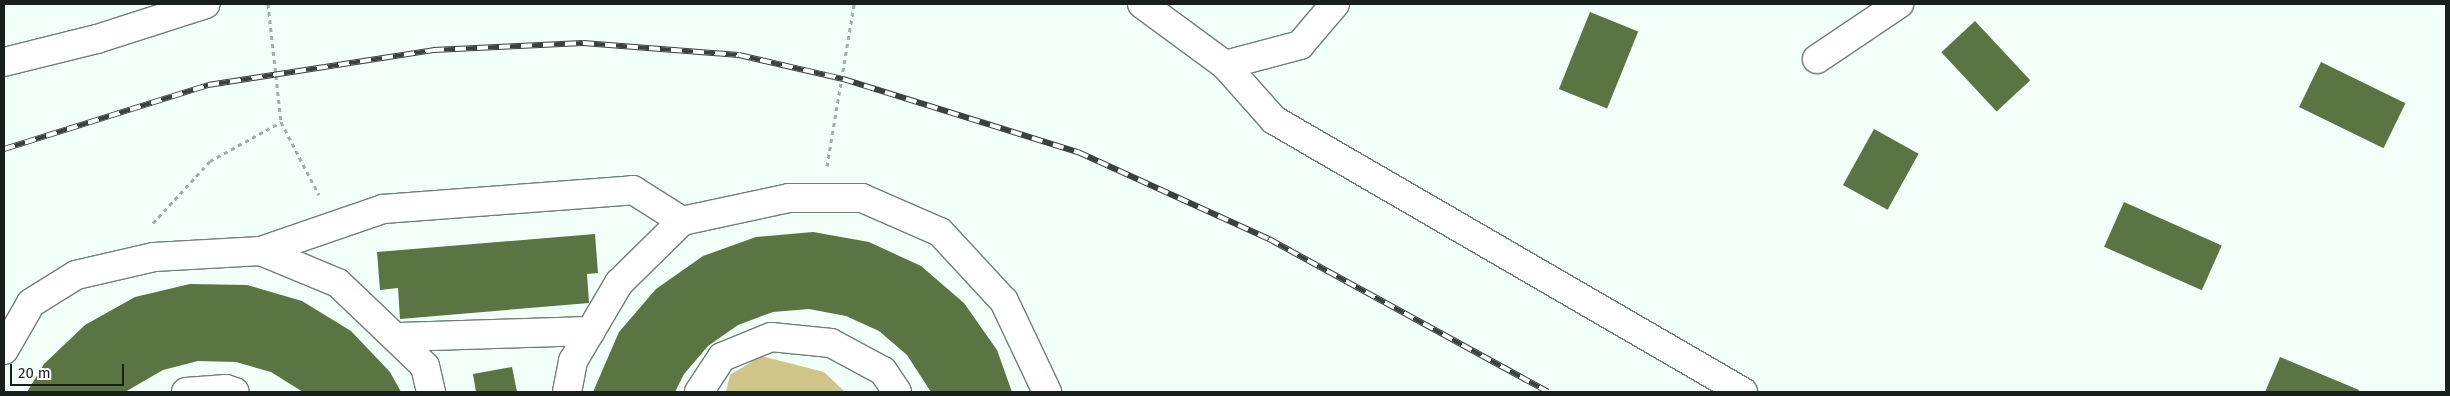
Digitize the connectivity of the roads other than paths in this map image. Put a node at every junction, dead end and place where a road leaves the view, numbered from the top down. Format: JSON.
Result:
{"nodes":[{"id":1,"x":206,"y":4,"type":"edge"},
{"id":2,"x":1142,"y":4,"type":"edge"},
{"id":3,"x":1335,"y":4,"type":"edge"},
{"id":4,"x":1899,"y":4,"type":"edge"},
{"id":5,"x":1817,"y":59,"type":"dead end"},
{"id":6,"x":4,"y":62,"type":"edge"},
{"id":7,"x":1225,"y":65,"type":"junction"},
{"id":8,"x":682,"y":222,"type":"junction"},
{"id":9,"x":261,"y":251,"type":"junction"},
{"id":10,"x":591,"y":331,"type":"junction"},
{"id":11,"x":398,"y":337,"type":"junction"},
{"id":12,"x":4,"y":350,"type":"edge"},
{"id":13,"x":186,"y":392,"type":"edge"},
{"id":14,"x":235,"y":392,"type":"edge"},
{"id":15,"x":431,"y":392,"type":"edge"},
{"id":16,"x":567,"y":392,"type":"edge"},
{"id":17,"x":699,"y":392,"type":"edge"},
{"id":18,"x":897,"y":392,"type":"edge"},
{"id":19,"x":1047,"y":392,"type":"edge"},
{"id":20,"x":1743,"y":392,"type":"edge"}],
"edges":[{"from":1,"to":6,"type":"lane"},
{"from":2,"to":7,"type":"lane"},
{"from":3,"to":7,"type":"lane"},
{"from":4,"to":5,"type":"lane"},
{"from":7,"to":20,"type":"lane"},
{"from":8,"to":9,"type":"lane"},
{"from":8,"to":10,"type":"lane"},
{"from":8,"to":19,"type":"lane"},
{"from":9,"to":11,"type":"lane"},
{"from":9,"to":12,"type":"lane"},
{"from":10,"to":11,"type":"lane"},
{"from":10,"to":16,"type":"lane"},
{"from":11,"to":15,"type":"lane"},
{"from":13,"to":14,"type":"lane"},
{"from":17,"to":18,"type":"lane"}]}
